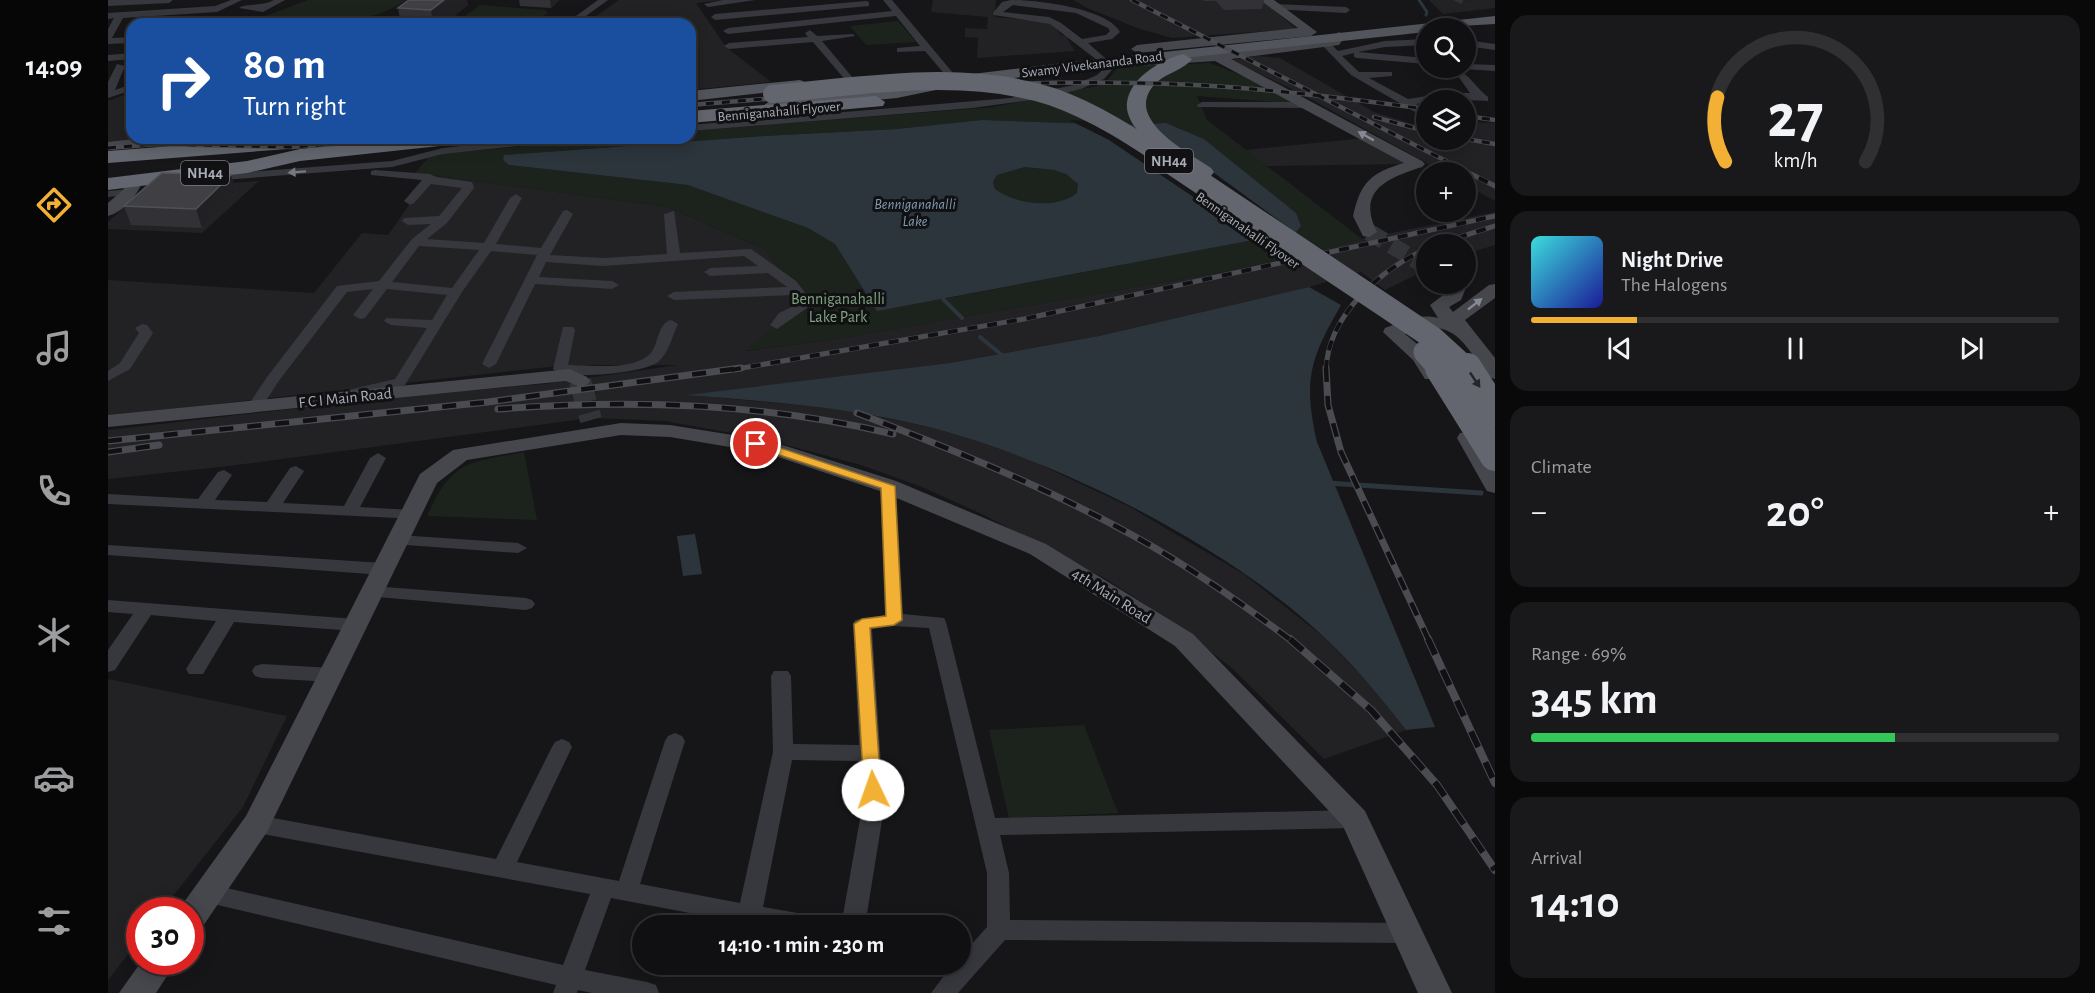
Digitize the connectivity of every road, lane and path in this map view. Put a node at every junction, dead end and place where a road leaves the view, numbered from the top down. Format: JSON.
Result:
{"nodes":[{"id":1,"x":158,"y":0,"type":"edge"},
{"id":2,"x":169,"y":0,"type":"edge"},
{"id":3,"x":204,"y":0,"type":"edge"},
{"id":4,"x":238,"y":0,"type":"edge"},
{"id":5,"x":281,"y":0,"type":"edge"},
{"id":6,"x":604,"y":0,"type":"edge"},
{"id":7,"x":750,"y":0,"type":"edge"},
{"id":8,"x":782,"y":0,"type":"edge"},
{"id":9,"x":887,"y":0,"type":"edge"},
{"id":10,"x":122,"y":2,"type":"junction"},
{"id":11,"x":108,"y":3,"type":"edge"},
{"id":12,"x":708,"y":4,"type":"dead end"},
{"id":13,"x":866,"y":4,"type":"dead end"},
{"id":14,"x":1270,"y":4,"type":"edge"},
{"id":15,"x":224,"y":6,"type":"junction"},
{"id":16,"x":790,"y":10,"type":"junction"},
{"id":17,"x":1346,"y":10,"type":"dead end"},
{"id":18,"x":898,"y":13,"type":"junction"},
{"id":19,"x":1495,"y":14,"type":"edge"},
{"id":20,"x":114,"y":16,"type":"edge"},
{"id":21,"x":715,"y":17,"type":"dead end"},
{"id":22,"x":578,"y":18,"type":"edge"},
{"id":23,"x":1495,"y":20,"type":"edge"},
{"id":24,"x":802,"y":24,"type":"junction"},
{"id":25,"x":728,"y":31,"type":"dead end"},
{"id":26,"x":111,"y":36,"type":"edge"},
{"id":27,"x":850,"y":36,"type":"dead end"},
{"id":28,"x":1322,"y":36,"type":"junction"},
{"id":29,"x":126,"y":39,"type":"edge"},
{"id":30,"x":814,"y":39,"type":"junction"},
{"id":31,"x":1079,"y":42,"type":"junction"},
{"id":32,"x":1416,"y":42,"type":"edge"},
{"id":33,"x":1476,"y":45,"type":"edge"},
{"id":34,"x":729,"y":46,"type":"dead end"},
{"id":35,"x":928,"y":48,"type":"junction"},
{"id":36,"x":1494,"y":48,"type":"edge"},
{"id":37,"x":900,"y":50,"type":"dead end"},
{"id":38,"x":1337,"y":54,"type":"junction"},
{"id":39,"x":126,"y":56,"type":"edge"},
{"id":40,"x":1217,"y":57,"type":"junction"},
{"id":41,"x":108,"y":58,"type":"edge"},
{"id":42,"x":1111,"y":59,"type":"junction"},
{"id":43,"x":1183,"y":60,"type":"junction"},
{"id":44,"x":1416,"y":60,"type":"edge"},
{"id":45,"x":1081,"y":65,"type":"junction"},
{"id":46,"x":120,"y":66,"type":"dead end"},
{"id":47,"x":1476,"y":67,"type":"edge"},
{"id":48,"x":1495,"y":68,"type":"edge"},
{"id":49,"x":1358,"y":75,"type":"junction"},
{"id":50,"x":951,"y":76,"type":"junction"},
{"id":51,"x":1464,"y":78,"type":"edge"},
{"id":52,"x":850,"y":80,"type":"junction"},
{"id":53,"x":1371,"y":84,"type":"junction"},
{"id":54,"x":126,"y":89,"type":"edge"},
{"id":55,"x":108,"y":94,"type":"edge"},
{"id":56,"x":696,"y":95,"type":"edge"},
{"id":57,"x":696,"y":101,"type":"edge"},
{"id":58,"x":1405,"y":103,"type":"junction"},
{"id":59,"x":1202,"y":105,"type":"dead end"},
{"id":60,"x":1310,"y":105,"type":"junction"},
{"id":61,"x":1416,"y":109,"type":"edge"},
{"id":62,"x":696,"y":114,"type":"edge"},
{"id":63,"x":696,"y":115,"type":"edge"},
{"id":64,"x":696,"y":127,"type":"edge"},
{"id":65,"x":128,"y":144,"type":"edge"},
{"id":66,"x":275,"y":144,"type":"edge"},
{"id":67,"x":402,"y":144,"type":"edge"},
{"id":68,"x":456,"y":144,"type":"edge"},
{"id":69,"x":515,"y":144,"type":"edge"},
{"id":70,"x":108,"y":146,"type":"edge"},
{"id":71,"x":259,"y":146,"type":"junction"},
{"id":72,"x":434,"y":154,"type":"junction"},
{"id":73,"x":300,"y":155,"type":"junction"},
{"id":74,"x":108,"y":157,"type":"edge"},
{"id":75,"x":108,"y":167,"type":"edge"},
{"id":76,"x":329,"y":170,"type":"junction"},
{"id":77,"x":108,"y":175,"type":"edge"},
{"id":78,"x":410,"y":175,"type":"junction"},
{"id":79,"x":169,"y":178,"type":"junction"},
{"id":80,"x":429,"y":180,"type":"junction"},
{"id":81,"x":108,"y":184,"type":"edge"},
{"id":82,"x":132,"y":187,"type":"junction"},
{"id":83,"x":1219,"y":193,"type":"junction"},
{"id":84,"x":108,"y":194,"type":"edge"},
{"id":85,"x":516,"y":198,"type":"dead end"},
{"id":86,"x":411,"y":201,"type":"dead end"},
{"id":87,"x":108,"y":211,"type":"edge"},
{"id":88,"x":567,"y":214,"type":"dead end"},
{"id":89,"x":670,"y":214,"type":"dead end"},
{"id":90,"x":443,"y":220,"type":"junction"},
{"id":91,"x":408,"y":221,"type":"dead end"},
{"id":92,"x":1369,"y":232,"type":"dead end"},
{"id":93,"x":416,"y":242,"type":"junction"},
{"id":94,"x":488,"y":247,"type":"junction"},
{"id":95,"x":543,"y":255,"type":"junction"},
{"id":96,"x":674,"y":256,"type":"junction"},
{"id":97,"x":770,"y":269,"type":"junction"},
{"id":98,"x":710,"y":272,"type":"dead end"},
{"id":99,"x":531,"y":280,"type":"junction"},
{"id":100,"x":612,"y":285,"type":"dead end"},
{"id":101,"x":380,"y":286,"type":"junction"},
{"id":102,"x":1495,"y":289,"type":"edge"},
{"id":103,"x":797,"y":291,"type":"junction"},
{"id":104,"x":456,"y":292,"type":"junction"},
{"id":105,"x":1455,"y":294,"type":"edge"},
{"id":106,"x":674,"y":296,"type":"dead end"},
{"id":107,"x":360,"y":315,"type":"dead end"},
{"id":108,"x":391,"y":321,"type":"dead end"},
{"id":109,"x":436,"y":324,"type":"junction"},
{"id":110,"x":671,"y":324,"type":"dead end"},
{"id":111,"x":777,"y":325,"type":"dead end"},
{"id":112,"x":1460,"y":325,"type":"junction"},
{"id":113,"x":142,"y":328,"type":"dead end"},
{"id":114,"x":568,"y":330,"type":"dead end"},
{"id":115,"x":1487,"y":347,"type":"edge"},
{"id":116,"x":1420,"y":356,"type":"junction"},
{"id":117,"x":489,"y":364,"type":"dead end"},
{"id":118,"x":1495,"y":373,"type":"edge"},
{"id":119,"x":585,"y":376,"type":"junction"},
{"id":120,"x":108,"y":377,"type":"edge"},
{"id":121,"x":337,"y":398,"type":"junction"},
{"id":122,"x":255,"y":407,"type":"junction"},
{"id":123,"x":1495,"y":412,"type":"edge"},
{"id":124,"x":108,"y":421,"type":"edge"},
{"id":125,"x":1495,"y":456,"type":"edge"},
{"id":126,"x":378,"y":458,"type":"dead end"},
{"id":127,"x":296,"y":471,"type":"dead end"},
{"id":128,"x":224,"y":475,"type":"dead end"},
{"id":129,"x":888,"y":486,"type":"junction"},
{"id":130,"x":1495,"y":486,"type":"edge"},
{"id":131,"x":108,"y":499,"type":"edge"},
{"id":132,"x":202,"y":504,"type":"junction"},
{"id":133,"x":272,"y":508,"type":"junction"},
{"id":134,"x":349,"y":512,"type":"junction"},
{"id":135,"x":411,"y":515,"type":"junction"},
{"id":136,"x":398,"y":540,"type":"junction"},
{"id":137,"x":518,"y":548,"type":"dead end"},
{"id":138,"x":108,"y":550,"type":"edge"},
{"id":139,"x":378,"y":580,"type":"junction"},
{"id":140,"x":526,"y":604,"type":"dead end"},
{"id":141,"x":108,"y":606,"type":"edge"},
{"id":142,"x":146,"y":609,"type":"junction"},
{"id":143,"x":230,"y":615,"type":"junction"},
{"id":144,"x":894,"y":620,"type":"junction"},
{"id":145,"x":356,"y":626,"type":"junction"},
{"id":146,"x":108,"y":665,"type":"edge"},
{"id":147,"x":196,"y":669,"type":"dead end"},
{"id":148,"x":262,"y":671,"type":"dead end"},
{"id":149,"x":332,"y":675,"type":"junction"},
{"id":150,"x":781,"y":676,"type":"dead end"},
{"id":151,"x":675,"y":741,"type":"dead end"},
{"id":152,"x":562,"y":747,"type":"dead end"},
{"id":153,"x":783,"y":752,"type":"junction"},
{"id":154,"x":871,"y":753,"type":"junction"},
{"id":155,"x":1355,"y":819,"type":"junction"},
{"id":156,"x":257,"y":824,"type":"junction"},
{"id":157,"x":987,"y":827,"type":"junction"},
{"id":158,"x":503,"y":868,"type":"junction"},
{"id":159,"x":616,"y":888,"type":"junction"},
{"id":160,"x":209,"y":894,"type":"junction"},
{"id":161,"x":204,"y":901,"type":"edge"},
{"id":162,"x":750,"y":912,"type":"junction"},
{"id":163,"x":764,"y":915,"type":"edge"},
{"id":164,"x":855,"y":915,"type":"edge"},
{"id":165,"x":999,"y":930,"type":"junction"},
{"id":166,"x":1410,"y":933,"type":"junction"},
{"id":167,"x":971,"y":958,"type":"edge"},
{"id":168,"x":152,"y":975,"type":"edge"},
{"id":169,"x":956,"y":975,"type":"edge"},
{"id":170,"x":568,"y":986,"type":"edge"},
{"id":171,"x":141,"y":992,"type":"edge"},
{"id":172,"x":647,"y":993,"type":"edge"},
{"id":173,"x":943,"y":993,"type":"edge"},
{"id":174,"x":1435,"y":993,"type":"edge"}],
"edges":[{"from":1,"to":2,"type":"street"},
{"from":1,"to":10,"type":"street"},
{"from":2,"to":3,"type":"street"},
{"from":4,"to":15,"type":"street"},
{"from":5,"to":15,"type":"street"},
{"from":6,"to":22,"type":"street"},
{"from":7,"to":12,"type":"street"},
{"from":8,"to":16,"type":"street"},
{"from":9,"to":18,"type":"street"},
{"from":10,"to":11,"type":"street"},
{"from":10,"to":20,"type":"street"},
{"from":13,"to":16,"type":"street"},
{"from":14,"to":17,"type":"street"},
{"from":14,"to":28,"type":"street"},
{"from":15,"to":20,"type":"street"},
{"from":16,"to":21,"type":"street"},
{"from":16,"to":24,"type":"street"},
{"from":18,"to":24,"type":"street"},
{"from":18,"to":35,"type":"street"},
{"from":19,"to":28,"type":"main road","name":"Swamy Vivekananda Road"},
{"from":20,"to":26,"type":"street"},
{"from":23,"to":28,"type":"main road","name":"Swamy Vivekananda Road"},
{"from":24,"to":25,"type":"street"},
{"from":24,"to":30,"type":"street"},
{"from":26,"to":29,"type":"street"},
{"from":27,"to":30,"type":"street"},
{"from":28,"to":38,"type":"street"},
{"from":28,"to":40,"type":"street"},
{"from":28,"to":42,"type":"main road","name":"Swamy Vivekananda Road"},
{"from":28,"to":45,"type":"main road","name":"Swamy Vivekananda Road"},
{"from":30,"to":34,"type":"street"},
{"from":30,"to":52,"type":"street"},
{"from":31,"to":31,"type":"street"},
{"from":31,"to":42,"type":"street"},
{"from":32,"to":38,"type":"street"},
{"from":33,"to":36,"type":"street"},
{"from":35,"to":37,"type":"street"},
{"from":35,"to":50,"type":"street"},
{"from":38,"to":44,"type":"street"},
{"from":38,"to":49,"type":"street"},
{"from":39,"to":41,"type":"street"},
{"from":40,"to":43,"type":"street"},
{"from":40,"to":60,"type":"street"},
{"from":42,"to":43,"type":"street"},
{"from":42,"to":45,"type":"street"},
{"from":42,"to":50,"type":"main road","name":"Swamy Vivekananda Road"},
{"from":42,"to":64,"type":"street"},
{"from":43,"to":83,"type":"highway"},
{"from":45,"to":50,"type":"main road","name":"Swamy Vivekananda Road"},
{"from":46,"to":55,"type":"street"},
{"from":47,"to":48,"type":"street"},
{"from":49,"to":53,"type":"street"},
{"from":49,"to":53,"type":"street"},
{"from":50,"to":52,"type":"main road","name":"Swamy Vivekananda Road"},
{"from":50,"to":62,"type":"main road","name":"Swamy Vivekananda Road"},
{"from":51,"to":58,"type":"street"},
{"from":52,"to":56,"type":"main road","name":"Swamy Vivekananda Road"},
{"from":53,"to":58,"type":"street"},
{"from":54,"to":55,"type":"street"},
{"from":57,"to":83,"type":"highway","name":"Benniganahalli Flyover","number":"NH44","bridge":true},
{"from":58,"to":61,"type":"street"},
{"from":59,"to":60,"type":"street"},
{"from":92,"to":60,"type":"street","one_way":true},
{"from":63,"to":125,"type":"highway","name":"Benniganahalli Flyover","number":"NH44","bridge":true},
{"from":65,"to":70,"type":"street"},
{"from":66,"to":71,"type":"highway","number":"NH44"},
{"from":67,"to":73,"type":"highway","number":"NH44"},
{"from":68,"to":72,"type":"highway"},
{"from":69,"to":72,"type":"street"},
{"from":71,"to":74,"type":"highway","number":"NH44"},
{"from":71,"to":75,"type":"highway"},
{"from":72,"to":76,"type":"street"},
{"from":72,"to":78,"type":"street"},
{"from":73,"to":77,"type":"highway"},
{"from":73,"to":79,"type":"highway","number":"NH44"},
{"from":76,"to":78,"type":"street"},
{"from":76,"to":79,"type":"street","one_way":true},
{"from":78,"to":80,"type":"street"},
{"from":79,"to":82,"type":"highway","number":"NH44"},
{"from":80,"to":86,"type":"street"},
{"from":80,"to":90,"type":"street"},
{"from":81,"to":82,"type":"highway","number":"NH44"},
{"from":82,"to":84,"type":"street"},
{"from":82,"to":87,"type":"street"},
{"from":83,"to":123,"type":"highway","name":"Benniganahalli Flyover","number":"NH44","one_way":true,"bridge":true},
{"from":85,"to":94,"type":"street"},
{"from":88,"to":95,"type":"street"},
{"from":89,"to":96,"type":"street"},
{"from":90,"to":91,"type":"street"},
{"from":90,"to":93,"type":"street"},
{"from":93,"to":94,"type":"street"},
{"from":93,"to":101,"type":"street"},
{"from":94,"to":95,"type":"street"},
{"from":94,"to":104,"type":"street"},
{"from":95,"to":96,"type":"street"},
{"from":95,"to":99,"type":"street"},
{"from":96,"to":97,"type":"street"},
{"from":97,"to":98,"type":"street"},
{"from":97,"to":103,"type":"street"},
{"from":99,"to":100,"type":"street"},
{"from":99,"to":117,"type":"street"},
{"from":101,"to":104,"type":"street"},
{"from":101,"to":107,"type":"street"},
{"from":101,"to":122,"type":"street"},
{"from":112,"to":102,"type":"street","one_way":true},
{"from":103,"to":106,"type":"street"},
{"from":103,"to":111,"type":"street"},
{"from":104,"to":109,"type":"street"},
{"from":105,"to":112,"type":"street"},
{"from":108,"to":109,"type":"street"},
{"from":109,"to":121,"type":"street"},
{"from":110,"to":119,"type":"street"},
{"from":112,"to":115,"type":"street"},
{"from":112,"to":116,"type":"street"},
{"from":113,"to":120,"type":"street"},
{"from":114,"to":119,"type":"street"},
{"from":115,"to":116,"type":"street"},
{"from":115,"to":118,"type":"street"},
{"from":116,"to":130,"type":"street"},
{"from":119,"to":121,"type":"street","name":"F C I Main Road"},
{"from":121,"to":122,"type":"street","name":"F C I Main Road"},
{"from":122,"to":124,"type":"street","name":"F C I Main Road"},
{"from":126,"to":134,"type":"street"},
{"from":127,"to":133,"type":"street"},
{"from":128,"to":132,"type":"street"},
{"from":129,"to":135,"type":"street","name":"4th Main Road"},
{"from":129,"to":144,"type":"street"},
{"from":129,"to":155,"type":"street","name":"4th Main Road"},
{"from":131,"to":132,"type":"street"},
{"from":132,"to":133,"type":"street"},
{"from":133,"to":134,"type":"street"},
{"from":134,"to":135,"type":"street"},
{"from":135,"to":136,"type":"street","name":"4th Main Road"},
{"from":136,"to":137,"type":"street"},
{"from":136,"to":139,"type":"street","name":"4th Main Road"},
{"from":138,"to":139,"type":"street"},
{"from":139,"to":140,"type":"street"},
{"from":139,"to":145,"type":"street","name":"4th Main Road"},
{"from":141,"to":142,"type":"street"},
{"from":142,"to":143,"type":"street"},
{"from":142,"to":146,"type":"street"},
{"from":143,"to":145,"type":"street"},
{"from":143,"to":147,"type":"street"},
{"from":144,"to":154,"type":"street"},
{"from":144,"to":157,"type":"street"},
{"from":145,"to":149,"type":"street","name":"4th Main Road"},
{"from":148,"to":149,"type":"street"},
{"from":149,"to":156,"type":"street","name":"4th Main Road"},
{"from":150,"to":153,"type":"street"},
{"from":151,"to":159,"type":"street"},
{"from":152,"to":158,"type":"street"},
{"from":153,"to":154,"type":"street"},
{"from":153,"to":162,"type":"street"},
{"from":154,"to":164,"type":"street"},
{"from":155,"to":157,"type":"street"},
{"from":155,"to":166,"type":"street","name":"4th Main Road"},
{"from":156,"to":158,"type":"street"},
{"from":156,"to":160,"type":"street","name":"4th Main Road"},
{"from":157,"to":165,"type":"street"},
{"from":158,"to":159,"type":"street"},
{"from":159,"to":162,"type":"street"},
{"from":159,"to":170,"type":"street"},
{"from":160,"to":161,"type":"street","name":"4th Main Road"},
{"from":160,"to":170,"type":"street"},
{"from":162,"to":163,"type":"street"},
{"from":165,"to":166,"type":"street"},
{"from":165,"to":167,"type":"street"},
{"from":166,"to":174,"type":"street","name":"4th Main Road"},
{"from":168,"to":171,"type":"street"},
{"from":169,"to":173,"type":"street"},
{"from":170,"to":172,"type":"street"}]}
